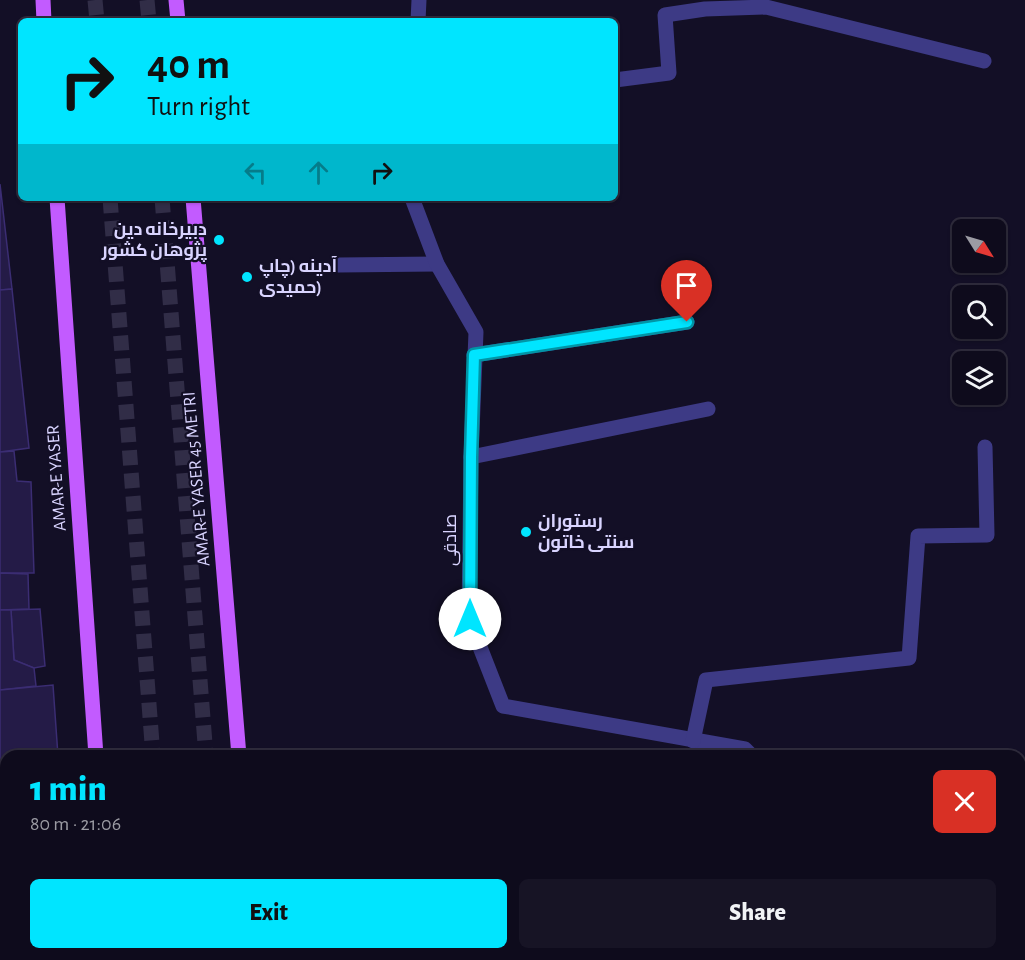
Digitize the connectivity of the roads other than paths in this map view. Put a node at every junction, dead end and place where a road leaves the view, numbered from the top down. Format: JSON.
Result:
{"nodes":[{"id":1,"x":43,"y":0,"type":"edge"},
{"id":2,"x":176,"y":0,"type":"edge"},
{"id":3,"x":419,"y":0,"type":"edge"},
{"id":4,"x":790,"y":6,"type":"edge"},
{"id":5,"x":44,"y":18,"type":"edge"},
{"id":6,"x":178,"y":18,"type":"edge"},
{"id":7,"x":418,"y":18,"type":"edge"},
{"id":8,"x":984,"y":61,"type":"dead end"},
{"id":9,"x":618,"y":80,"type":"edge"},
{"id":10,"x":57,"y":201,"type":"edge"},
{"id":11,"x":193,"y":201,"type":"edge"},
{"id":12,"x":413,"y":201,"type":"edge"},
{"id":13,"x":437,"y":264,"type":"junction"},
{"id":14,"x":338,"y":265,"type":"dead end"},
{"id":15,"x":687,"y":322,"type":"dead end"},
{"id":16,"x":474,"y":355,"type":"junction"},
{"id":17,"x":708,"y":409,"type":"dead end"},
{"id":18,"x":985,"y":447,"type":"dead end"},
{"id":19,"x":471,"y":457,"type":"junction"},
{"id":20,"x":693,"y":741,"type":"junction"},
{"id":21,"x":96,"y":750,"type":"edge"},
{"id":22,"x":239,"y":750,"type":"edge"},
{"id":23,"x":746,"y":750,"type":"edge"}],
"edges":[{"from":1,"to":5,"type":"main road"},
{"from":2,"to":6,"type":"main road"},
{"from":3,"to":7,"type":"street"},
{"from":4,"to":8,"type":"street"},
{"from":4,"to":9,"type":"street"},
{"from":10,"to":21,"type":"main road","name":"AMAR-E YASER"},
{"from":11,"to":22,"type":"main road","name":"AMAR-E YASER 45 METRI"},
{"from":12,"to":13,"type":"street","name":"صادقی"},
{"from":13,"to":14,"type":"street"},
{"from":13,"to":16,"type":"street","name":"صادقی"},
{"from":15,"to":16,"type":"street"},
{"from":16,"to":19,"type":"street","name":"صادقی"},
{"from":17,"to":19,"type":"street"},
{"from":18,"to":20,"type":"street"},
{"from":19,"to":20,"type":"street","name":"صادقی"},
{"from":20,"to":23,"type":"street","name":"صادقی"}]}
